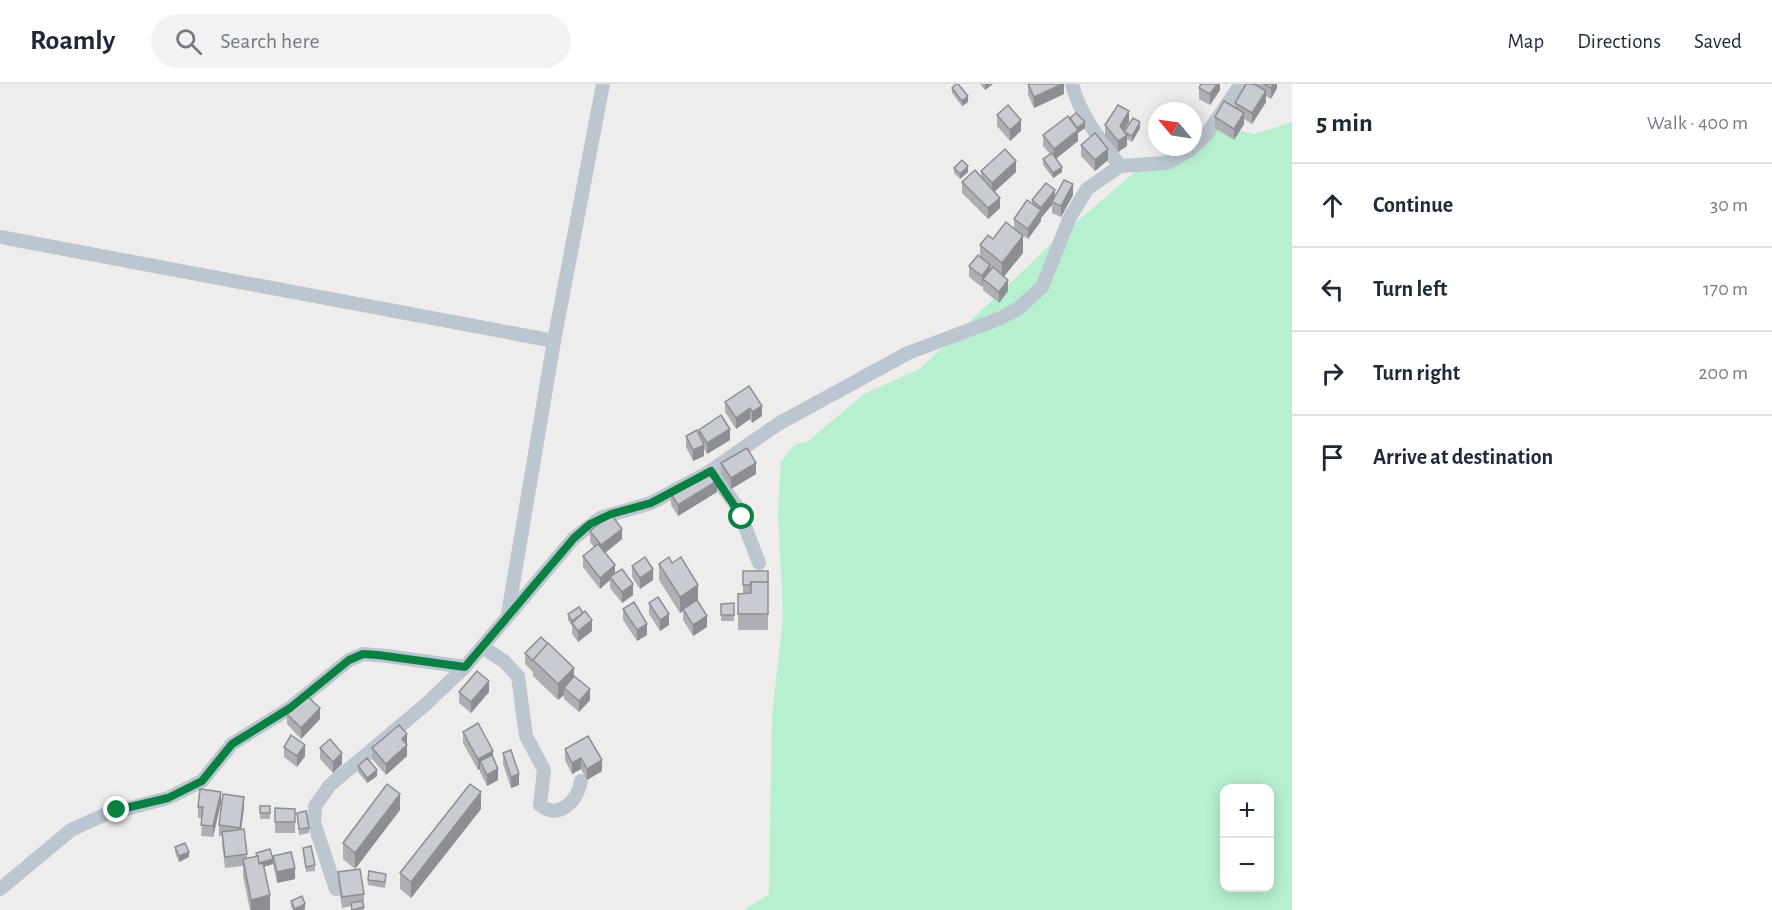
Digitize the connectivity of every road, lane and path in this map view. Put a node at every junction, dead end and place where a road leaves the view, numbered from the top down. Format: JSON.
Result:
{"nodes":[{"id":1,"x":603,"y":84,"type":"edge"},
{"id":2,"x":1072,"y":84,"type":"edge"},
{"id":3,"x":1241,"y":84,"type":"edge"},
{"id":4,"x":1120,"y":166,"type":"junction"},
{"id":5,"x":0,"y":237,"type":"edge"},
{"id":6,"x":555,"y":340,"type":"junction"},
{"id":7,"x":711,"y":471,"type":"junction"},
{"id":8,"x":759,"y":563,"type":"dead end"},
{"id":9,"x":508,"y":616,"type":"junction"},
{"id":10,"x":482,"y":647,"type":"junction"},
{"id":11,"x":465,"y":667,"type":"junction"},
{"id":12,"x":581,"y":781,"type":"dead end"},
{"id":13,"x":0,"y":888,"type":"edge"},
{"id":14,"x":336,"y":889,"type":"dead end"}],
"edges":[{"from":1,"to":6,"type":"street"},
{"from":2,"to":4,"type":"street"},
{"from":3,"to":4,"type":"street"},
{"from":4,"to":7,"type":"street"},
{"from":5,"to":6,"type":"street"},
{"from":6,"to":9,"type":"street"},
{"from":7,"to":8,"type":"street"},
{"from":7,"to":9,"type":"street"},
{"from":9,"to":10,"type":"street"},
{"from":10,"to":11,"type":"street"},
{"from":10,"to":12,"type":"street"},
{"from":11,"to":13,"type":"street"},
{"from":11,"to":14,"type":"street"}]}
